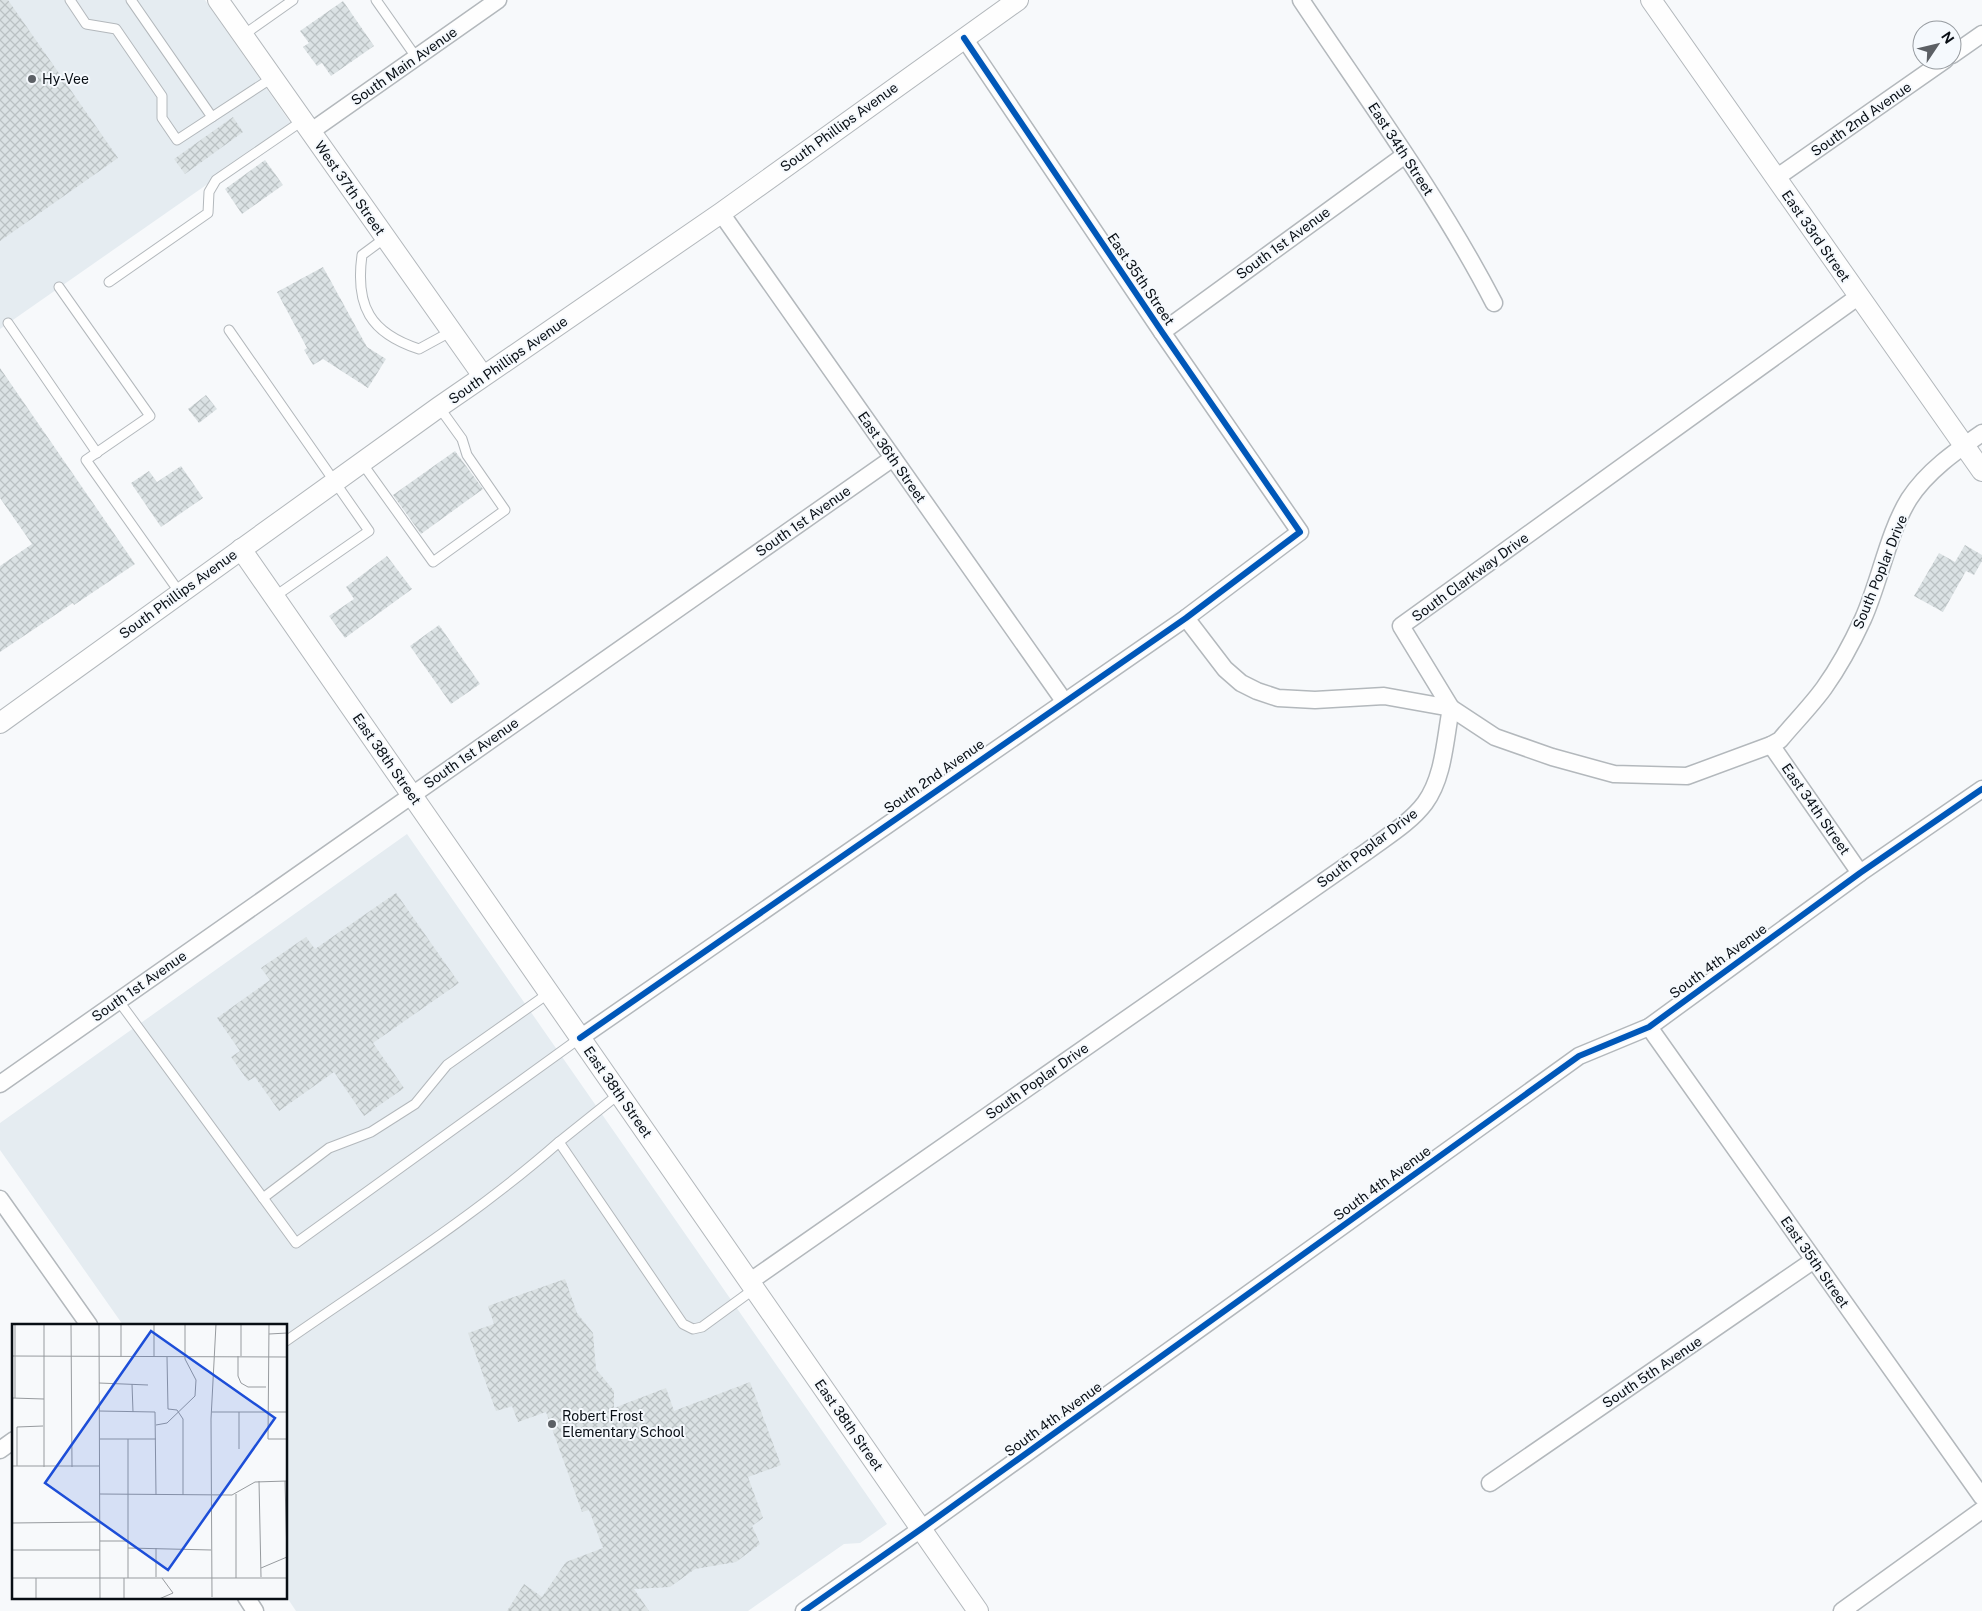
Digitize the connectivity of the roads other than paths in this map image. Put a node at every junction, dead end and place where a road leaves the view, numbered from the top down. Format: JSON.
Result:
{"nodes":[{"id":1,"x":70,"y":0,"type":"edge"},
{"id":2,"x":131,"y":0,"type":"edge"},
{"id":3,"x":218,"y":0,"type":"edge"},
{"id":4,"x":293,"y":0,"type":"edge"},
{"id":5,"x":376,"y":0,"type":"edge"},
{"id":6,"x":498,"y":0,"type":"edge"},
{"id":7,"x":1018,"y":0,"type":"edge"},
{"id":8,"x":1300,"y":0,"type":"edge"},
{"id":9,"x":1651,"y":0,"type":"edge"},
{"id":10,"x":1982,"y":34,"type":"edge"},
{"id":11,"x":242,"y":36,"type":"junction"},
{"id":12,"x":964,"y":38,"type":"junction"},
{"id":13,"x":1962,"y":48,"type":"edge"},
{"id":14,"x":416,"y":57,"type":"junction"},
{"id":15,"x":1931,"y":70,"type":"edge"},
{"id":16,"x":272,"y":78,"type":"junction"},
{"id":17,"x":212,"y":117,"type":"junction"},
{"id":18,"x":306,"y":127,"type":"junction"},
{"id":19,"x":1405,"y":155,"type":"junction"},
{"id":20,"x":1776,"y":178,"type":"junction"},
{"id":21,"x":721,"y":213,"type":"junction"},
{"id":22,"x":386,"y":238,"type":"junction"},
{"id":23,"x":109,"y":282,"type":"dead end"},
{"id":24,"x":59,"y":287,"type":"dead end"},
{"id":25,"x":1859,"y":296,"type":"junction"},
{"id":26,"x":1494,"y":303,"type":"dead end"},
{"id":27,"x":8,"y":323,"type":"dead end"},
{"id":28,"x":229,"y":330,"type":"dead end"},
{"id":29,"x":452,"y":331,"type":"junction"},
{"id":30,"x":1162,"y":332,"type":"junction"},
{"id":31,"x":483,"y":376,"type":"junction"},
{"id":32,"x":439,"y":407,"type":"junction"},
{"id":33,"x":1982,"y":433,"type":"edge"},
{"id":34,"x":1964,"y":445,"type":"junction"},
{"id":35,"x":97,"y":453,"type":"junction"},
{"id":36,"x":893,"y":458,"type":"junction"},
{"id":37,"x":362,"y":462,"type":"junction"},
{"id":38,"x":1982,"y":471,"type":"edge"},
{"id":39,"x":334,"y":482,"type":"junction"},
{"id":40,"x":1300,"y":532,"type":"joint"},
{"id":41,"x":240,"y":549,"type":"junction"},
{"id":42,"x":180,"y":593,"type":"junction"},
{"id":43,"x":274,"y":598,"type":"junction"},
{"id":44,"x":1186,"y":618,"type":"junction"},
{"id":45,"x":1064,"y":702,"type":"junction"},
{"id":46,"x":1451,"y":708,"type":"junction"},
{"id":47,"x":0,"y":722,"type":"edge"},
{"id":48,"x":1771,"y":745,"type":"junction"},
{"id":49,"x":1982,"y":789,"type":"edge"},
{"id":50,"x":411,"y":795,"type":"junction"},
{"id":51,"x":1860,"y":873,"type":"junction"},
{"id":52,"x":549,"y":993,"type":"junction"},
{"id":53,"x":118,"y":1000,"type":"junction"},
{"id":54,"x":1649,"y":1027,"type":"junction"},
{"id":55,"x":580,"y":1038,"type":"junction"},
{"id":56,"x":1,"y":1082,"type":"edge"},
{"id":57,"x":619,"y":1094,"type":"junction"},
{"id":58,"x":559,"y":1142,"type":"junction"},
{"id":59,"x":262,"y":1198,"type":"junction"},
{"id":60,"x":0,"y":1199,"type":"edge"},
{"id":61,"x":1814,"y":1260,"type":"junction"},
{"id":62,"x":752,"y":1286,"type":"junction"},
{"id":63,"x":88,"y":1324,"type":"edge"},
{"id":64,"x":288,"y":1340,"type":"edge"},
{"id":65,"x":12,"y":1441,"type":"edge"},
{"id":66,"x":0,"y":1450,"type":"edge"},
{"id":67,"x":1490,"y":1482,"type":"dead end"},
{"id":68,"x":1982,"y":1497,"type":"edge"},
{"id":69,"x":1982,"y":1510,"type":"edge"},
{"id":70,"x":921,"y":1529,"type":"junction"},
{"id":71,"x":247,"y":1598,"type":"edge"},
{"id":72,"x":255,"y":1611,"type":"edge"},
{"id":73,"x":804,"y":1611,"type":"edge"},
{"id":74,"x":978,"y":1611,"type":"edge"},
{"id":75,"x":1842,"y":1611,"type":"edge"}],
"edges":[{"from":1,"to":17,"type":"lane"},
{"from":2,"to":17,"type":"lane"},
{"from":3,"to":11,"type":"street","name":"West 37th Street"},
{"from":4,"to":11,"type":"lane"},
{"from":5,"to":14,"type":"lane"},
{"from":6,"to":14,"type":"street","name":"South Main Avenue"},
{"from":7,"to":12,"type":"street","name":"South Phillips Avenue"},
{"from":8,"to":19,"type":"street","name":"East 34th Street"},
{"from":9,"to":20,"type":"street","name":"East 33rd Street"},
{"from":10,"to":13,"type":"street"},
{"from":11,"to":16,"type":"street","name":"West 37th Street"},
{"from":12,"to":21,"type":"street","name":"South Phillips Avenue"},
{"from":12,"to":30,"type":"street","name":"East 35th Street"},
{"from":14,"to":18,"type":"street","name":"South Main Avenue"},
{"from":15,"to":20,"type":"street","name":"South 2nd Avenue"},
{"from":16,"to":17,"type":"lane"},
{"from":16,"to":18,"type":"street","name":"West 37th Street"},
{"from":18,"to":22,"type":"street","name":"West 37th Street"},
{"from":18,"to":23,"type":"lane"},
{"from":19,"to":26,"type":"street","name":"East 34th Street"},
{"from":19,"to":30,"type":"street","name":"South 1st Avenue"},
{"from":20,"to":25,"type":"street","name":"East 33rd Street"},
{"from":21,"to":31,"type":"street","name":"South Phillips Avenue"},
{"from":21,"to":36,"type":"street","name":"East 36th Street"},
{"from":22,"to":29,"type":"street","name":"West 37th Street"},
{"from":22,"to":29,"type":"lane"},
{"from":24,"to":35,"type":"lane"},
{"from":25,"to":34,"type":"street","name":"East 33rd Street"},
{"from":25,"to":46,"type":"street","name":"South Clarkway Drive"},
{"from":27,"to":35,"type":"lane"},
{"from":28,"to":39,"type":"lane"},
{"from":29,"to":31,"type":"street","name":"West 37th Street"},
{"from":30,"to":40,"type":"street","name":"East 35th Street"},
{"from":31,"to":32,"type":"street","name":"South Phillips Avenue"},
{"from":32,"to":37,"type":"street","name":"South Phillips Avenue"},
{"from":32,"to":37,"type":"lane"},
{"from":33,"to":34,"type":"street","name":"South Poplar Drive"},
{"from":34,"to":38,"type":"street","name":"East 33rd Street"},
{"from":34,"to":48,"type":"street","name":"South Poplar Drive"},
{"from":35,"to":42,"type":"lane"},
{"from":36,"to":45,"type":"street","name":"East 36th Street"},
{"from":36,"to":50,"type":"street","name":"South 1st Avenue"},
{"from":37,"to":39,"type":"street","name":"South Phillips Avenue"},
{"from":39,"to":41,"type":"street","name":"South Phillips Avenue"},
{"from":39,"to":43,"type":"lane"},
{"from":40,"to":44,"type":"street","name":"South 2nd Avenue"},
{"from":41,"to":42,"type":"street","name":"South Phillips Avenue"},
{"from":41,"to":43,"type":"street","name":"East 38th Street"},
{"from":42,"to":47,"type":"street","name":"South Phillips Avenue"},
{"from":43,"to":50,"type":"street","name":"East 38th Street"},
{"from":44,"to":45,"type":"street","name":"South 2nd Avenue"},
{"from":44,"to":46,"type":"street"},
{"from":45,"to":55,"type":"street","name":"South 2nd Avenue"},
{"from":46,"to":48,"type":"street","name":"South Poplar Drive"},
{"from":46,"to":62,"type":"street","name":"South Poplar Drive"},
{"from":48,"to":51,"type":"street","name":"East 34th Street"},
{"from":49,"to":51,"type":"street","name":"South 4th Avenue"},
{"from":50,"to":52,"type":"street","name":"East 38th Street"},
{"from":50,"to":53,"type":"street","name":"South 1st Avenue"},
{"from":51,"to":54,"type":"street","name":"South 4th Avenue"},
{"from":52,"to":55,"type":"street","name":"East 38th Street"},
{"from":52,"to":59,"type":"lane"},
{"from":53,"to":56,"type":"street","name":"South 1st Avenue"},
{"from":53,"to":59,"type":"lane"},
{"from":54,"to":61,"type":"street","name":"East 35th Street"},
{"from":54,"to":70,"type":"street","name":"South 4th Avenue"},
{"from":55,"to":57,"type":"street","name":"East 38th Street"},
{"from":55,"to":59,"type":"lane"},
{"from":57,"to":58,"type":"lane"},
{"from":57,"to":62,"type":"street","name":"East 38th Street"},
{"from":58,"to":62,"type":"lane"},
{"from":58,"to":64,"type":"lane"},
{"from":60,"to":63,"type":"street"},
{"from":61,"to":67,"type":"street","name":"South 5th Avenue"},
{"from":61,"to":68,"type":"street","name":"East 35th Street"},
{"from":62,"to":70,"type":"street","name":"East 38th Street"},
{"from":65,"to":66,"type":"street"},
{"from":69,"to":75,"type":"street"},
{"from":70,"to":73,"type":"street","name":"South 4th Avenue"},
{"from":70,"to":74,"type":"street","name":"East 38th Street"},
{"from":71,"to":72,"type":"street"}]}
